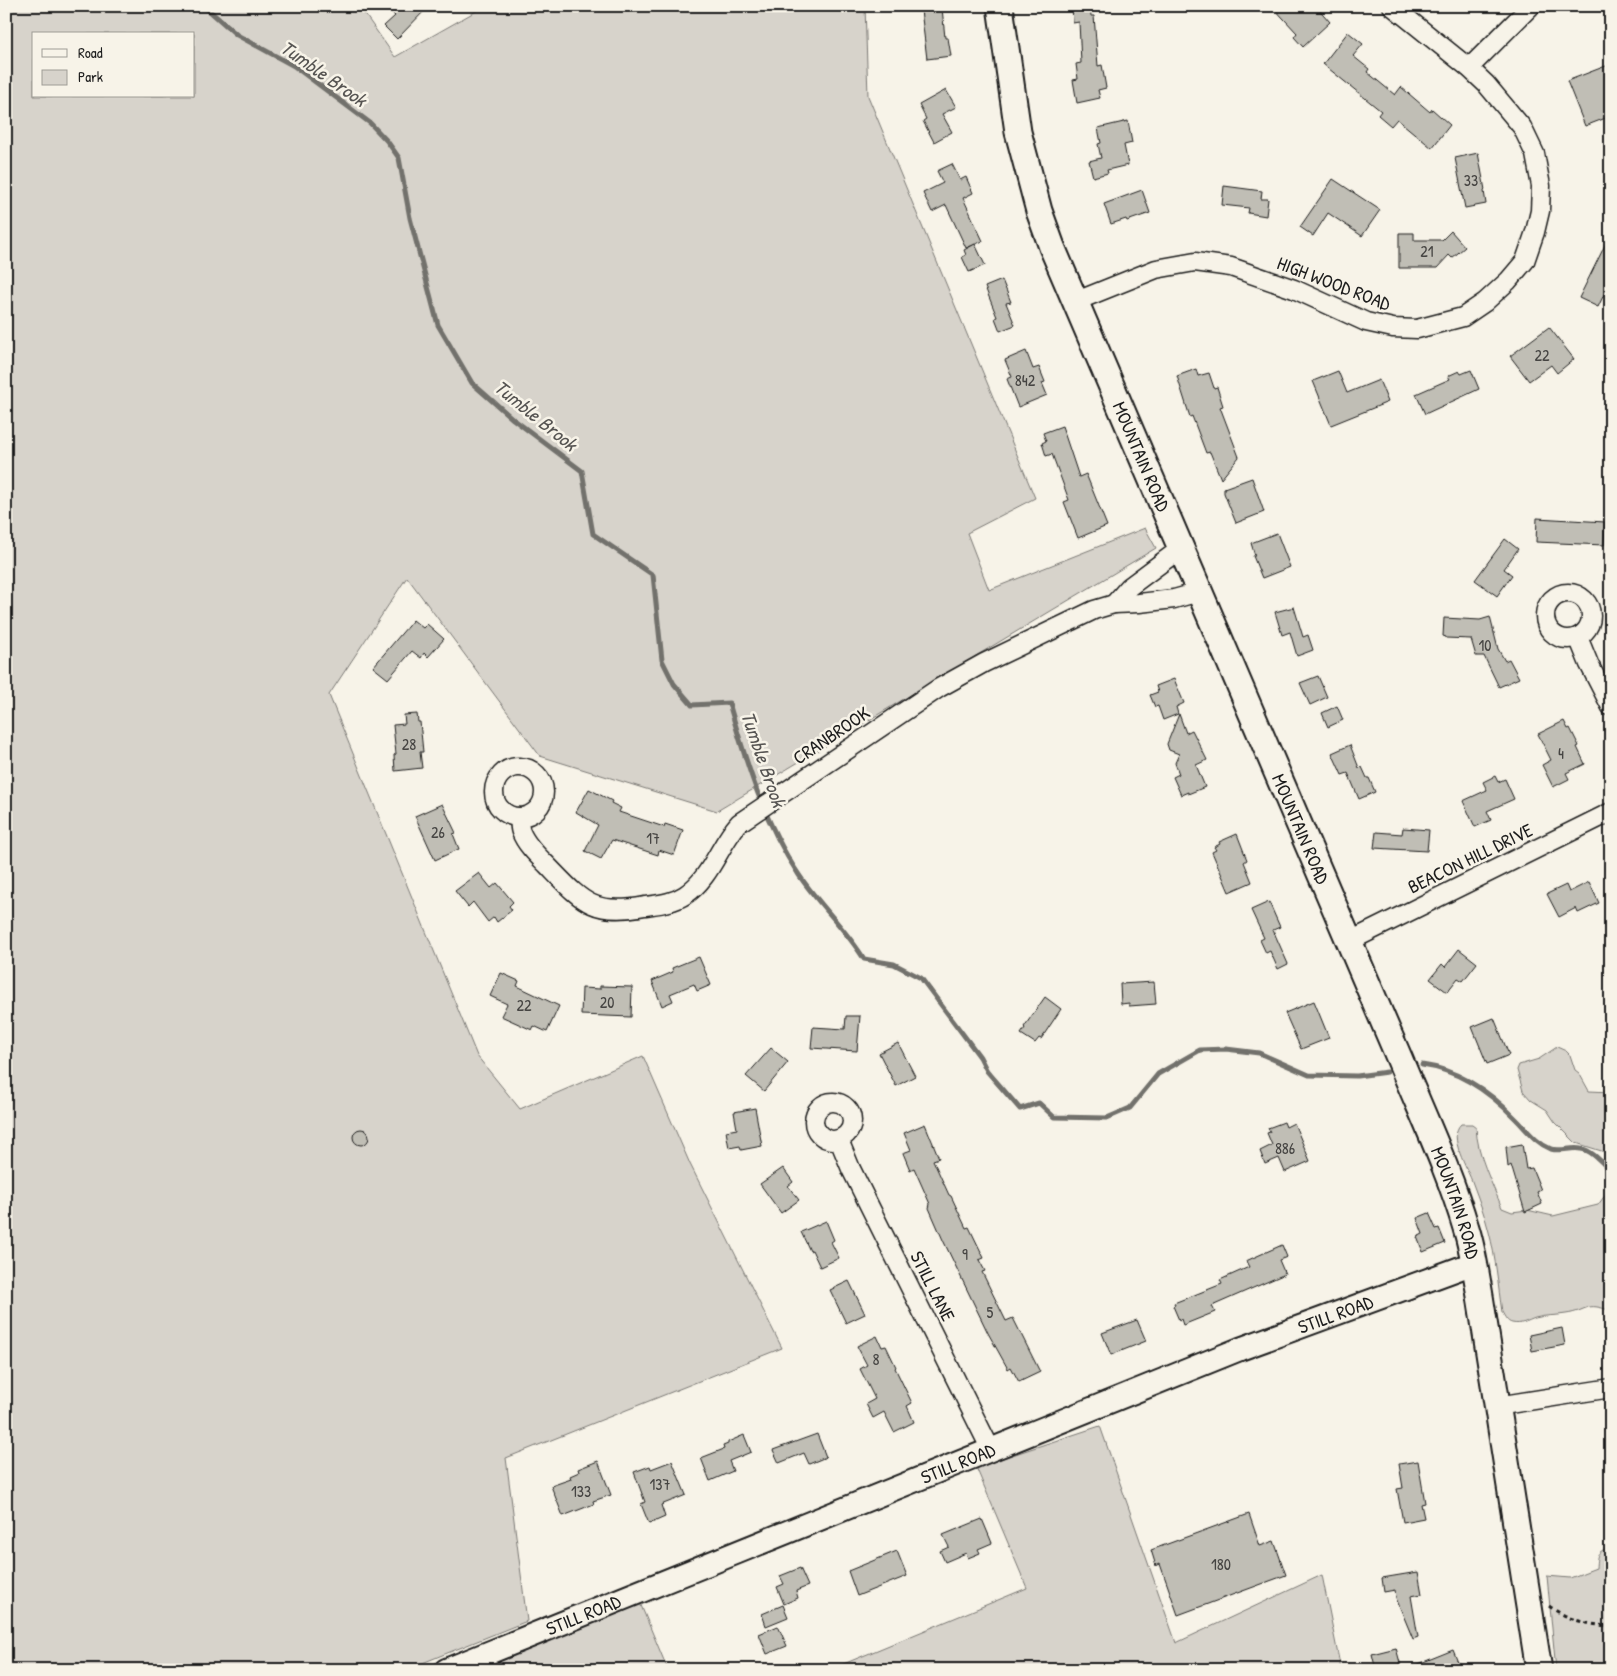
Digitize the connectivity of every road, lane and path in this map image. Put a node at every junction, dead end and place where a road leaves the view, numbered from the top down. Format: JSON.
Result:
{"nodes":[{"id":1,"x":1000,"y":6,"type":"edge"},
{"id":2,"x":1392,"y":6,"type":"edge"},
{"id":3,"x":1531,"y":6,"type":"edge"},
{"id":4,"x":1469,"y":68,"type":"junction"},
{"id":5,"x":1074,"y":302,"type":"junction"},
{"id":6,"x":1180,"y":548,"type":"junction"},
{"id":7,"x":1199,"y":592,"type":"junction"},
{"id":8,"x":1114,"y":604,"type":"junction"},
{"id":9,"x":1578,"y":637,"type":"dead end"},
{"id":10,"x":1611,"y":707,"type":"edge"},
{"id":11,"x":1611,"y":812,"type":"edge"},
{"id":12,"x":519,"y":817,"type":"dead end"},
{"id":13,"x":1348,"y":942,"type":"junction"},
{"id":14,"x":839,"y":1140,"type":"dead end"},
{"id":15,"x":1474,"y":1263,"type":"junction"},
{"id":16,"x":1611,"y":1388,"type":"edge"},
{"id":17,"x":1498,"y":1406,"type":"junction"},
{"id":18,"x":991,"y":1450,"type":"junction"},
{"id":19,"x":1528,"y":1599,"type":"junction"},
{"id":20,"x":1611,"y":1626,"type":"edge"},
{"id":21,"x":446,"y":1670,"type":"edge"},
{"id":22,"x":1539,"y":1670,"type":"edge"}],
"edges":[{"from":1,"to":5,"type":"main road","name":"MOUNTAIN ROAD"},
{"from":2,"to":4,"type":"street","name":"HIGH WOOD ROAD"},
{"from":3,"to":4,"type":"street"},
{"from":4,"to":5,"type":"street","name":"HIGH WOOD ROAD"},
{"from":5,"to":6,"type":"main road","name":"MOUNTAIN ROAD"},
{"from":6,"to":7,"type":"main road","name":"MOUNTAIN ROAD"},
{"from":6,"to":8,"type":"street","name":"CRANBROOK"},
{"from":7,"to":8,"type":"street","name":"CRANBROOK"},
{"from":7,"to":13,"type":"main road","name":"MOUNTAIN ROAD"},
{"from":8,"to":12,"type":"street","name":"CRANBROOK"},
{"from":9,"to":10,"type":"street"},
{"from":11,"to":13,"type":"street","name":"BEACON HILL DRIVE"},
{"from":13,"to":15,"type":"main road","name":"MOUNTAIN ROAD"},
{"from":14,"to":18,"type":"street","name":"STILL LANE"},
{"from":15,"to":17,"type":"main road","name":"MOUNTAIN ROAD"},
{"from":15,"to":18,"type":"street","name":"STILL ROAD"},
{"from":16,"to":17,"type":"street"},
{"from":17,"to":19,"type":"main road","name":"MOUNTAIN ROAD"},
{"from":18,"to":21,"type":"street","name":"STILL ROAD"},
{"from":19,"to":20,"type":"path"},
{"from":19,"to":22,"type":"main road","name":"MOUNTAIN ROAD"}]}
